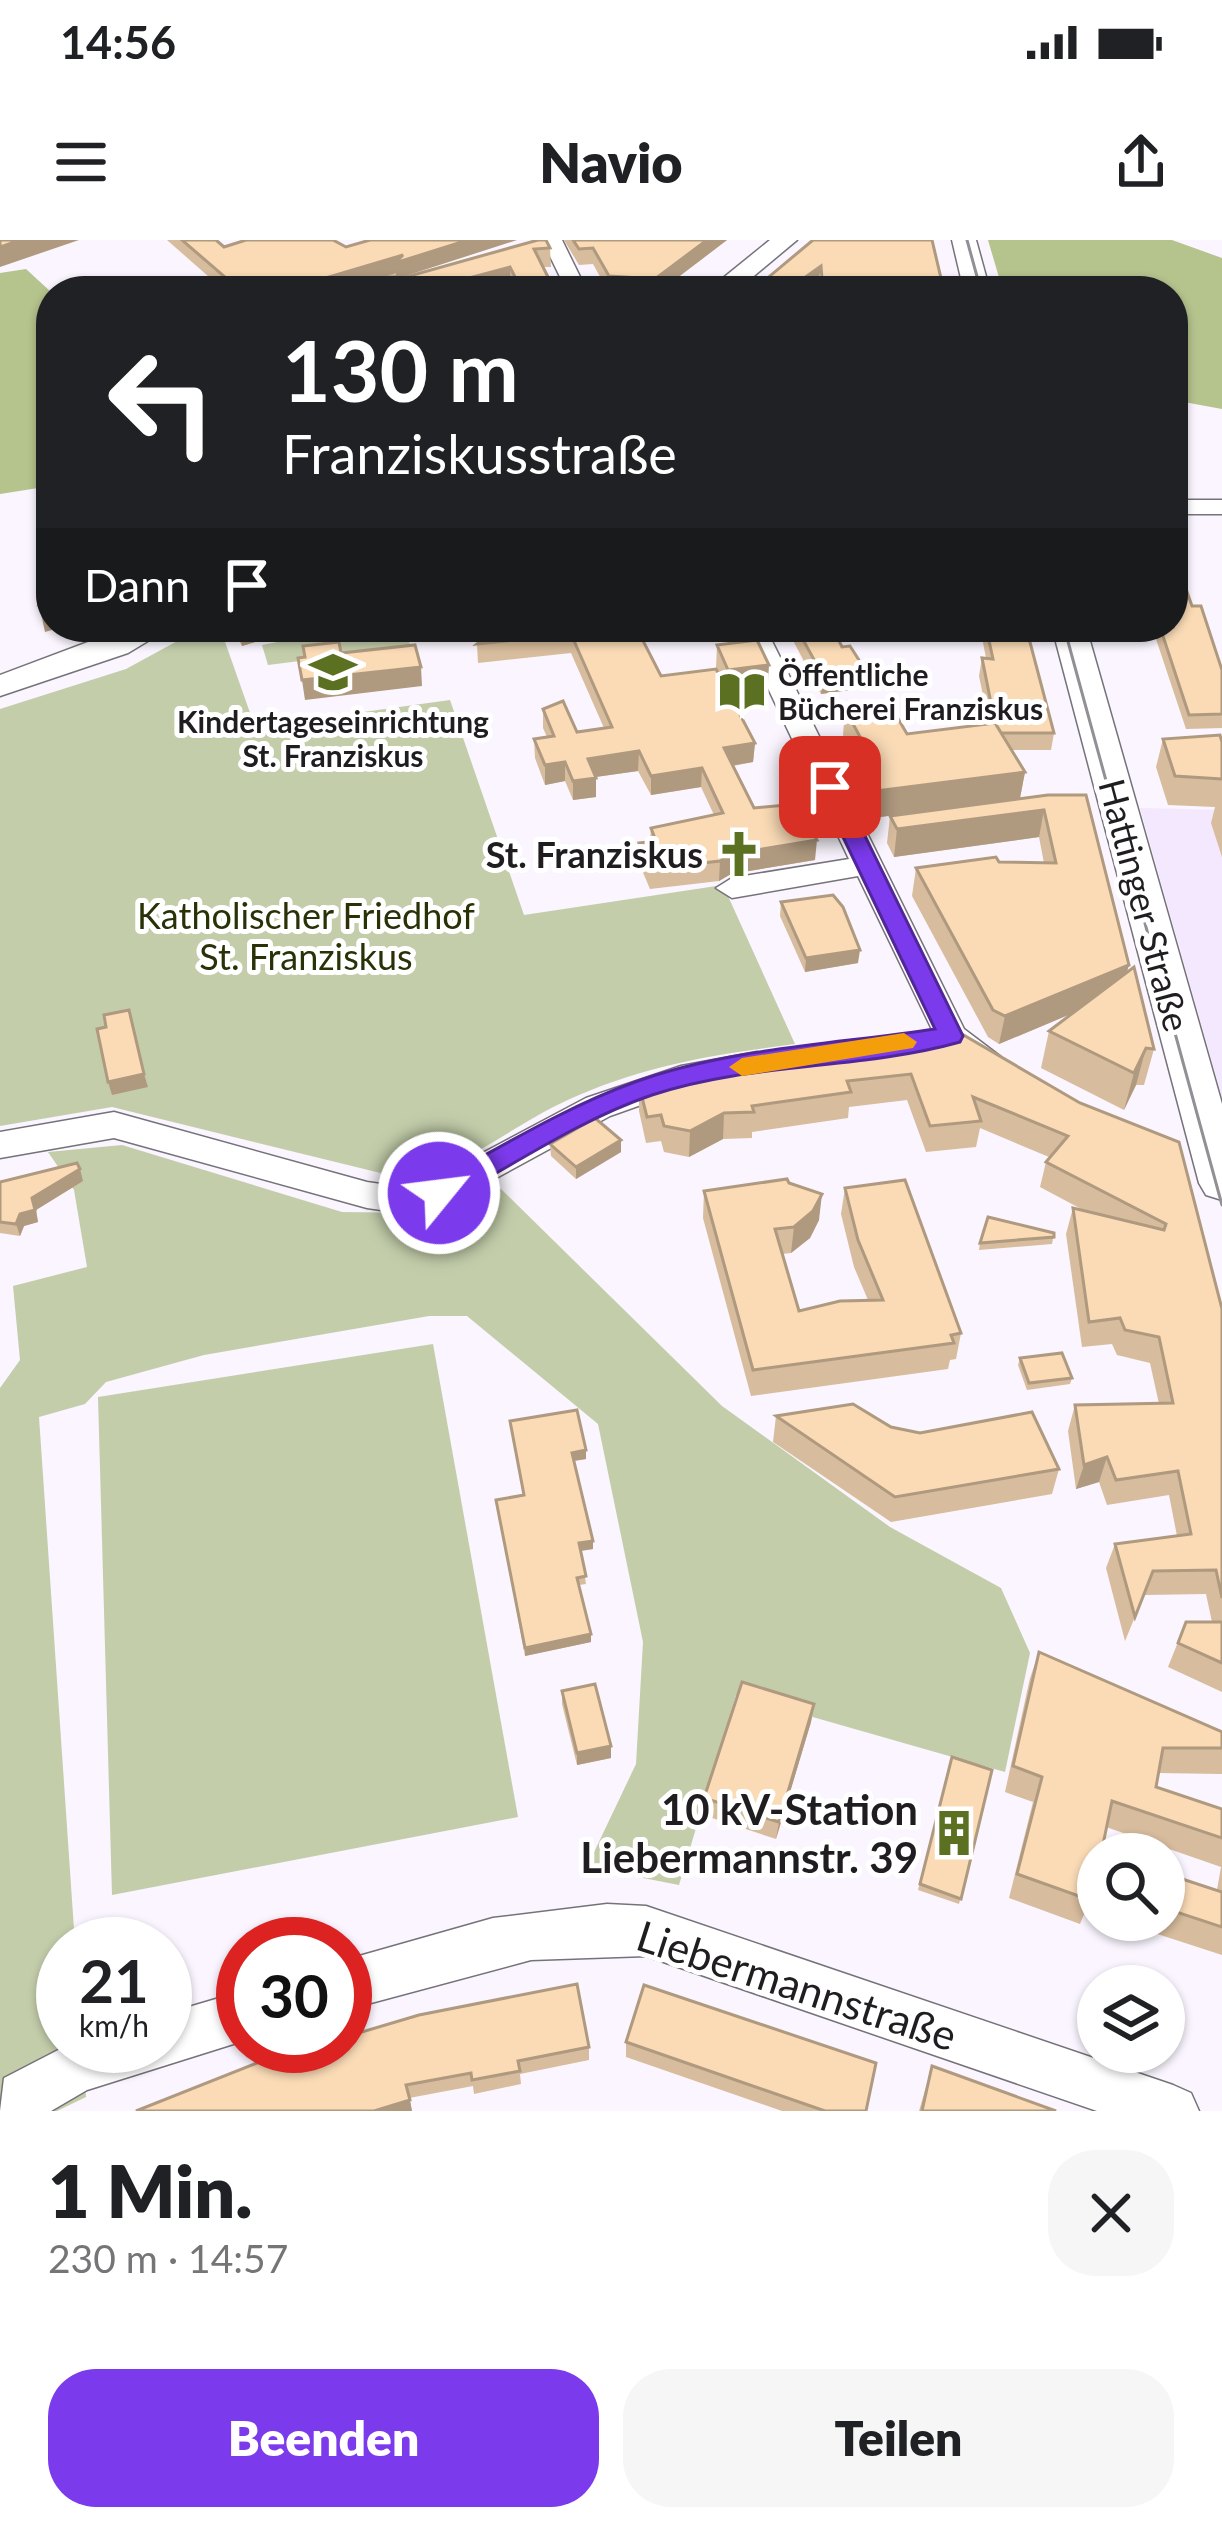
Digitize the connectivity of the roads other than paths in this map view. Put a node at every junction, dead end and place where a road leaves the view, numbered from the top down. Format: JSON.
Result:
{"nodes":[{"id":1,"x":784,"y":240,"type":"edge"},
{"id":2,"x":964,"y":240,"type":"edge"},
{"id":3,"x":553,"y":242,"type":"edge"},
{"id":4,"x":529,"y":248,"type":"edge"},
{"id":5,"x":570,"y":276,"type":"edge"},
{"id":6,"x":739,"y":276,"type":"edge"},
{"id":7,"x":973,"y":276,"type":"edge"},
{"id":8,"x":1188,"y":507,"type":"edge"},
{"id":9,"x":1222,"y":507,"type":"edge"},
{"id":10,"x":121,"y":642,"type":"edge"},
{"id":11,"x":760,"y":642,"type":"edge"},
{"id":12,"x":1072,"y":642,"type":"edge"},
{"id":13,"x":0,"y":686,"type":"edge"},
{"id":14,"x":869,"y":865,"type":"junction"},
{"id":15,"x":733,"y":888,"type":"dead end"},
{"id":16,"x":951,"y":1036,"type":"junction"},
{"id":17,"x":914,"y":1040,"type":"edge"},
{"id":18,"x":790,"y":1066,"type":"edge"},
{"id":19,"x":1011,"y":1074,"type":"edge"},
{"id":20,"x":0,"y":1145,"type":"edge"},
{"id":21,"x":1203,"y":1159,"type":"edge"},
{"id":22,"x":372,"y":1977,"type":"edge"},
{"id":23,"x":65,"y":2073,"type":"edge"},
{"id":24,"x":25,"y":2111,"type":"edge"},
{"id":25,"x":1173,"y":2111,"type":"edge"}],
"edges":[{"from":1,"to":6,"type":"main road"},
{"from":2,"to":7,"type":"main road"},
{"from":3,"to":4,"type":"street"},
{"from":3,"to":5,"type":"street"},
{"from":8,"to":9,"type":"street"},
{"from":10,"to":13,"type":"main road"},
{"from":11,"to":14,"type":"street"},
{"from":12,"to":21,"type":"main road","name":"Hattinger Straße"},
{"from":14,"to":15,"type":"street"},
{"from":14,"to":16,"type":"street"},
{"from":16,"to":17,"type":"street"},
{"from":16,"to":19,"type":"street"},
{"from":18,"to":20,"type":"street"},
{"from":22,"to":25,"type":"street","name":"Liebermannstraße"},
{"from":23,"to":24,"type":"street"}]}
